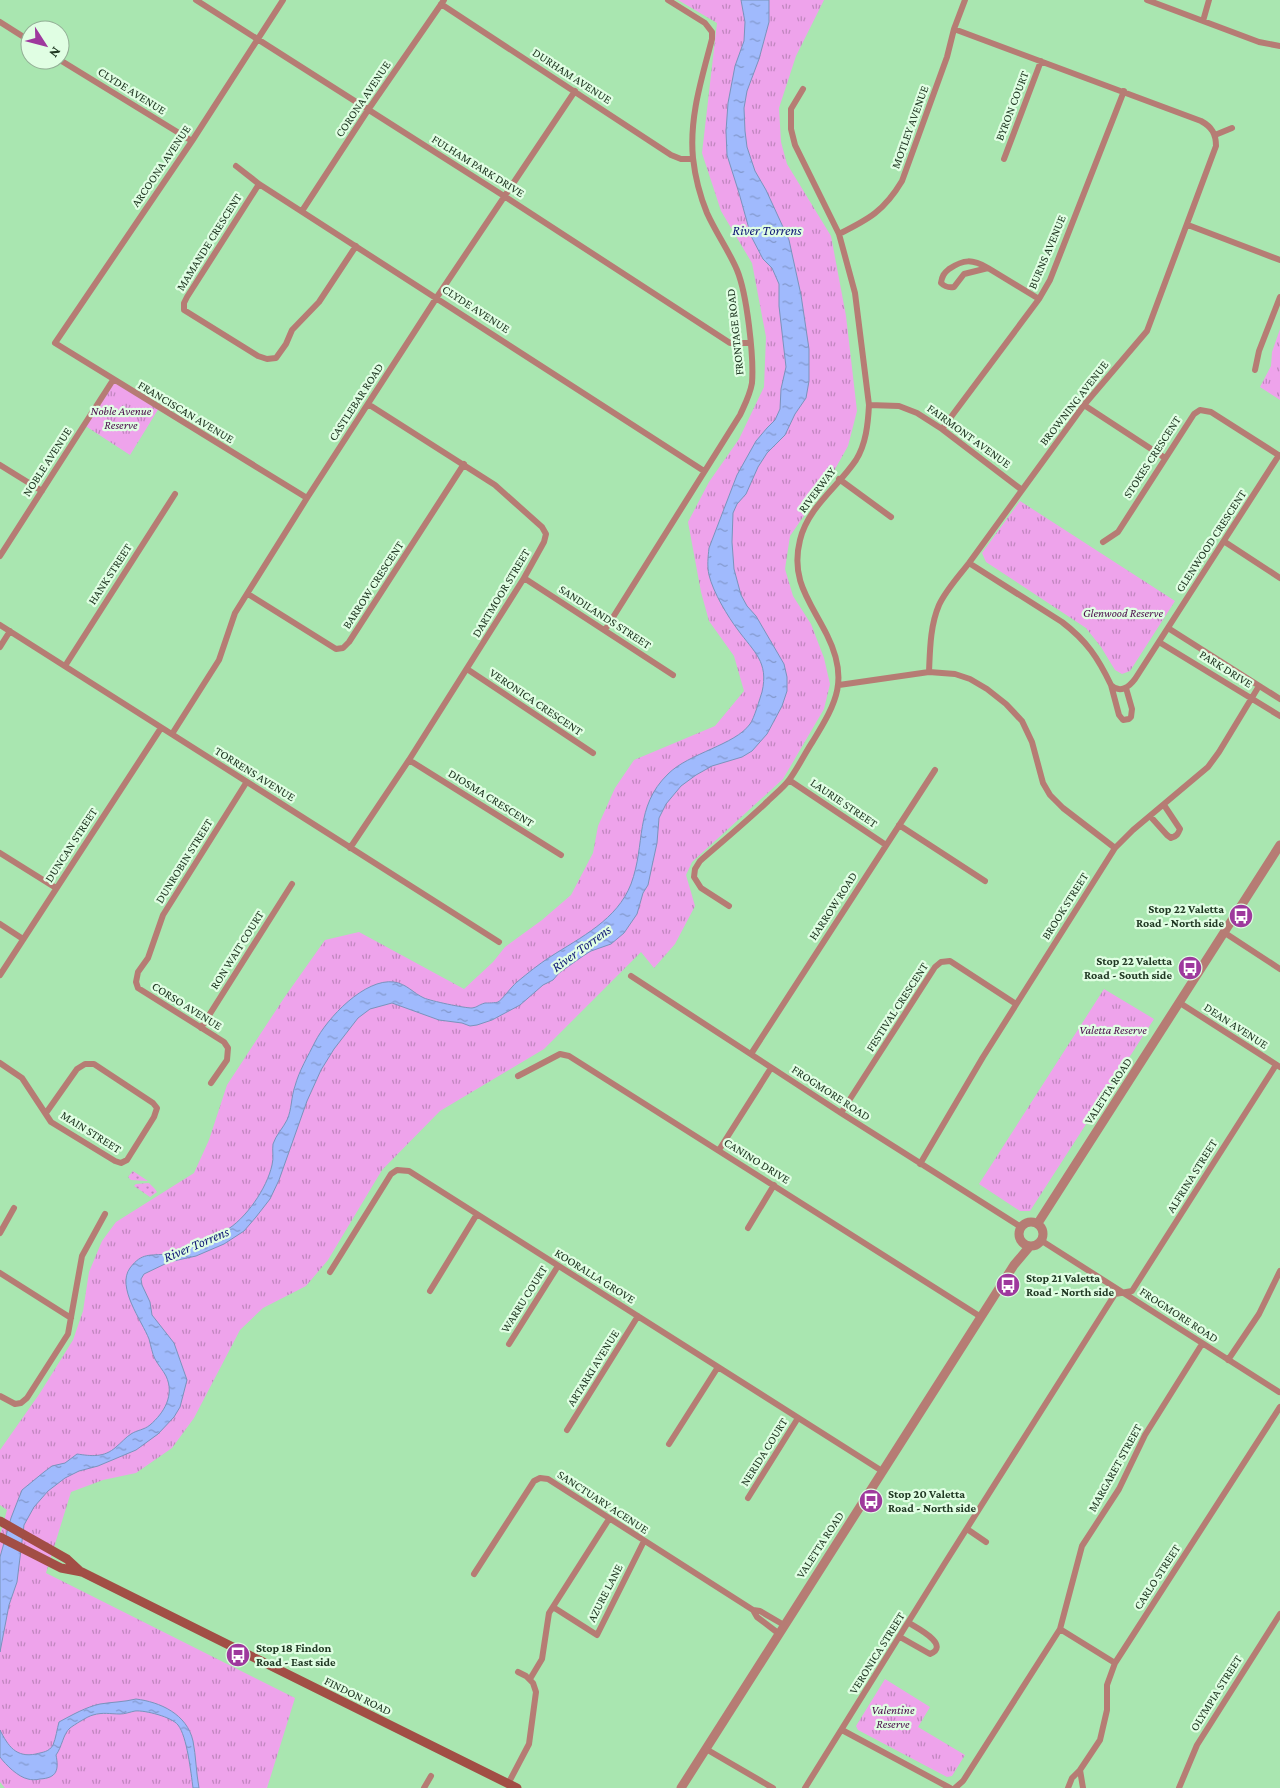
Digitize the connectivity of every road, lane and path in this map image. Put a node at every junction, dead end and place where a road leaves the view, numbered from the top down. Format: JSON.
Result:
{"nodes":[{"id":1,"x":196,"y":0,"type":"edge"},
{"id":2,"x":283,"y":0,"type":"edge"},
{"id":3,"x":668,"y":0,"type":"edge"},
{"id":4,"x":965,"y":0,"type":"edge"},
{"id":5,"x":1147,"y":0,"type":"edge"},
{"id":6,"x":1209,"y":0,"type":"edge"},
{"id":7,"x":442,"y":2,"type":"edge"},
{"id":8,"x":1203,"y":21,"type":"junction"},
{"id":9,"x":0,"y":22,"type":"edge"},
{"id":10,"x":954,"y":29,"type":"junction"},
{"id":11,"x":20,"y":35,"type":"edge"},
{"id":12,"x":257,"y":39,"type":"junction"},
{"id":13,"x":1280,"y":46,"type":"edge"},
{"id":14,"x":1041,"y":61,"type":"junction"},
{"id":15,"x":70,"y":66,"type":"edge"},
{"id":16,"x":803,"y":88,"type":"dead end"},
{"id":17,"x":1124,"y":91,"type":"junction"},
{"id":18,"x":575,"y":92,"type":"junction"},
{"id":19,"x":368,"y":110,"type":"junction"},
{"id":20,"x":1232,"y":128,"type":"dead end"},
{"id":21,"x":1215,"y":135,"type":"junction"},
{"id":22,"x":192,"y":141,"type":"junction"},
{"id":23,"x":693,"y":159,"type":"junction"},
{"id":24,"x":1004,"y":159,"type":"dead end"},
{"id":25,"x":236,"y":166,"type":"dead end"},
{"id":26,"x":259,"y":184,"type":"junction"},
{"id":27,"x":504,"y":196,"type":"junction"},
{"id":28,"x":302,"y":211,"type":"junction"},
{"id":29,"x":1188,"y":225,"type":"junction"},
{"id":30,"x":839,"y":234,"type":"junction"},
{"id":31,"x":356,"y":246,"type":"junction"},
{"id":32,"x":1280,"y":260,"type":"edge"},
{"id":33,"x":988,"y":268,"type":"junction"},
{"id":34,"x":437,"y":297,"type":"junction"},
{"id":35,"x":1280,"y":297,"type":"edge"},
{"id":36,"x":1039,"y":299,"type":"junction"},
{"id":37,"x":55,"y":343,"type":"joint"},
{"id":38,"x":750,"y":343,"type":"junction"},
{"id":39,"x":1254,"y":370,"type":"dead end"},
{"id":40,"x":113,"y":380,"type":"junction"},
{"id":41,"x":368,"y":404,"type":"junction"},
{"id":42,"x":869,"y":405,"type":"junction"},
{"id":43,"x":1084,"y":406,"type":"junction"},
{"id":44,"x":942,"y":429,"type":"junction"},
{"id":45,"x":1280,"y":455,"type":"edge"},
{"id":46,"x":1165,"y":458,"type":"junction"},
{"id":47,"x":464,"y":464,"type":"junction"},
{"id":48,"x":0,"y":465,"type":"edge"},
{"id":49,"x":704,"y":470,"type":"junction"},
{"id":50,"x":839,"y":479,"type":"junction"},
{"id":51,"x":1022,"y":490,"type":"junction"},
{"id":52,"x":42,"y":491,"type":"junction"},
{"id":53,"x":175,"y":494,"type":"dead end"},
{"id":54,"x":307,"y":498,"type":"junction"},
{"id":55,"x":891,"y":517,"type":"dead end"},
{"id":56,"x":1103,"y":542,"type":"dead end"},
{"id":57,"x":1225,"y":542,"type":"junction"},
{"id":58,"x":0,"y":556,"type":"edge"},
{"id":59,"x":969,"y":563,"type":"junction"},
{"id":60,"x":524,"y":578,"type":"junction"},
{"id":61,"x":1280,"y":578,"type":"edge"},
{"id":62,"x":248,"y":594,"type":"junction"},
{"id":63,"x":0,"y":625,"type":"edge"},
{"id":64,"x":1168,"y":628,"type":"junction"},
{"id":65,"x":605,"y":630,"type":"junction"},
{"id":66,"x":10,"y":631,"type":"junction"},
{"id":67,"x":1159,"y":642,"type":"junction"},
{"id":68,"x":0,"y":647,"type":"edge"},
{"id":69,"x":65,"y":666,"type":"junction"},
{"id":70,"x":467,"y":669,"type":"junction"},
{"id":71,"x":929,"y":672,"type":"junction"},
{"id":72,"x":673,"y":675,"type":"dead end"},
{"id":73,"x":838,"y":685,"type":"junction"},
{"id":74,"x":1111,"y":686,"type":"junction"},
{"id":75,"x":1259,"y":686,"type":"junction"},
{"id":76,"x":1126,"y":688,"type":"junction"},
{"id":77,"x":1252,"y":699,"type":"junction"},
{"id":78,"x":1280,"y":699,"type":"edge"},
{"id":79,"x":1280,"y":716,"type":"edge"},
{"id":80,"x":161,"y":728,"type":"junction"},
{"id":81,"x":172,"y":734,"type":"junction"},
{"id":82,"x":593,"y":753,"type":"dead end"},
{"id":83,"x":409,"y":760,"type":"junction"},
{"id":84,"x":935,"y":770,"type":"dead end"},
{"id":85,"x":789,"y":780,"type":"junction"},
{"id":86,"x":246,"y":782,"type":"junction"},
{"id":87,"x":1164,"y":805,"type":"junction"},
{"id":88,"x":1150,"y":816,"type":"junction"},
{"id":89,"x":899,"y":825,"type":"junction"},
{"id":90,"x":886,"y":845,"type":"junction"},
{"id":91,"x":1280,"y":845,"type":"edge"},
{"id":92,"x":350,"y":848,"type":"junction"},
{"id":93,"x":1115,"y":848,"type":"junction"},
{"id":94,"x":0,"y":853,"type":"edge"},
{"id":95,"x":561,"y":855,"type":"dead end"},
{"id":96,"x":985,"y":881,"type":"dead end"},
{"id":97,"x":292,"y":884,"type":"dead end"},
{"id":98,"x":56,"y":888,"type":"junction"},
{"id":99,"x":729,"y":906,"type":"dead end"},
{"id":100,"x":0,"y":924,"type":"edge"},
{"id":101,"x":1225,"y":933,"type":"junction"},
{"id":102,"x":23,"y":939,"type":"junction"},
{"id":103,"x":499,"y":942,"type":"dead end"},
{"id":104,"x":1280,"y":968,"type":"edge"},
{"id":105,"x":0,"y":975,"type":"edge"},
{"id":106,"x":631,"y":976,"type":"dead end"},
{"id":107,"x":136,"y":982,"type":"joint"},
{"id":108,"x":1180,"y":1003,"type":"junction"},
{"id":109,"x":1016,"y":1004,"type":"junction"},
{"id":110,"x":201,"y":1028,"type":"junction"},
{"id":111,"x":751,"y":1054,"type":"junction"},
{"id":112,"x":0,"y":1063,"type":"edge"},
{"id":113,"x":1278,"y":1066,"type":"edge"},
{"id":114,"x":771,"y":1068,"type":"junction"},
{"id":115,"x":518,"y":1076,"type":"dead end"},
{"id":116,"x":211,"y":1083,"type":"dead end"},
{"id":117,"x":46,"y":1113,"type":"junction"},
{"id":118,"x":841,"y":1113,"type":"junction"},
{"id":119,"x":719,"y":1150,"type":"junction"},
{"id":120,"x":920,"y":1164,"type":"junction"},
{"id":121,"x":774,"y":1185,"type":"junction"},
{"id":122,"x":14,"y":1208,"type":"dead end"},
{"id":123,"x":105,"y":1214,"type":"dead end"},
{"id":124,"x":477,"y":1214,"type":"junction"},
{"id":125,"x":1038,"y":1223,"type":"junction"},
{"id":126,"x":1021,"y":1227,"type":"junction"},
{"id":127,"x":748,"y":1228,"type":"dead end"},
{"id":128,"x":0,"y":1233,"type":"edge"},
{"id":129,"x":1042,"y":1241,"type":"junction"},
{"id":130,"x":1026,"y":1245,"type":"junction"},
{"id":131,"x":558,"y":1266,"type":"junction"},
{"id":132,"x":1280,"y":1271,"type":"edge"},
{"id":133,"x":330,"y":1272,"type":"dead end"},
{"id":134,"x":0,"y":1273,"type":"edge"},
{"id":135,"x":430,"y":1291,"type":"dead end"},
{"id":136,"x":1123,"y":1293,"type":"junction"},
{"id":137,"x":638,"y":1316,"type":"junction"},
{"id":138,"x":981,"y":1317,"type":"junction"},
{"id":139,"x":71,"y":1318,"type":"junction"},
{"id":140,"x":509,"y":1344,"type":"dead end"},
{"id":141,"x":1202,"y":1344,"type":"junction"},
{"id":142,"x":1228,"y":1360,"type":"junction"},
{"id":143,"x":718,"y":1367,"type":"junction"},
{"id":144,"x":1279,"y":1392,"type":"edge"},
{"id":145,"x":0,"y":1396,"type":"edge"},
{"id":146,"x":1280,"y":1405,"type":"edge"},
{"id":147,"x":798,"y":1418,"type":"junction"},
{"id":148,"x":567,"y":1430,"type":"dead end"},
{"id":149,"x":669,"y":1444,"type":"dead end"},
{"id":150,"x":882,"y":1471,"type":"junction"},
{"id":151,"x":748,"y":1498,"type":"dead end"},
{"id":152,"x":609,"y":1519,"type":"junction"},
{"id":153,"x":0,"y":1521,"type":"edge"},
{"id":154,"x":966,"y":1529,"type":"junction"},
{"id":155,"x":0,"y":1537,"type":"edge"},
{"id":156,"x":644,"y":1541,"type":"junction"},
{"id":157,"x":986,"y":1542,"type":"dead end"},
{"id":158,"x":82,"y":1572,"type":"junction"},
{"id":159,"x":474,"y":1574,"type":"dead end"},
{"id":160,"x":553,"y":1607,"type":"junction"},
{"id":161,"x":1280,"y":1614,"type":"edge"},
{"id":162,"x":909,"y":1622,"type":"junction"},
{"id":163,"x":781,"y":1629,"type":"junction"},
{"id":164,"x":1060,"y":1629,"type":"junction"},
{"id":165,"x":900,"y":1637,"type":"junction"},
{"id":166,"x":1115,"y":1663,"type":"junction"},
{"id":167,"x":518,"y":1672,"type":"dead end"},
{"id":168,"x":530,"y":1679,"type":"junction"},
{"id":169,"x":842,"y":1730,"type":"junction"},
{"id":170,"x":706,"y":1749,"type":"junction"},
{"id":171,"x":1080,"y":1770,"type":"junction"},
{"id":172,"x":431,"y":1776,"type":"dead end"},
{"id":173,"x":508,"y":1784,"type":"junction"},
{"id":174,"x":424,"y":1788,"type":"edge"},
{"id":175,"x":516,"y":1788,"type":"edge"},
{"id":176,"x":681,"y":1788,"type":"edge"},
{"id":177,"x":773,"y":1788,"type":"edge"},
{"id":178,"x":805,"y":1788,"type":"edge"},
{"id":179,"x":950,"y":1788,"type":"edge"},
{"id":180,"x":955,"y":1788,"type":"edge"},
{"id":181,"x":1068,"y":1788,"type":"edge"},
{"id":182,"x":1083,"y":1788,"type":"edge"},
{"id":183,"x":1179,"y":1788,"type":"edge"}],
"edges":[{"from":1,"to":12,"type":"street","name":"FULHAM PARK DRIVE"},
{"from":2,"to":12,"type":"street","name":"ARCOONA AVENUE"},
{"from":3,"to":23,"type":"street","name":"FRONTAGE ROAD"},
{"from":4,"to":10,"type":"street","name":"MOTLEY AVENUE"},
{"from":5,"to":8,"type":"street"},
{"from":6,"to":8,"type":"street"},
{"from":7,"to":18,"type":"street","name":"DURHAM AVENUE"},
{"from":7,"to":19,"type":"street","name":"CORONA AVENUE"},
{"from":8,"to":13,"type":"street"},
{"from":9,"to":11,"type":"street"},
{"from":10,"to":14,"type":"street"},
{"from":10,"to":30,"type":"street","name":"MOTLEY AVENUE"},
{"from":12,"to":19,"type":"street","name":"FULHAM PARK DRIVE"},
{"from":12,"to":22,"type":"street","name":"ARCOONA AVENUE"},
{"from":14,"to":17,"type":"street"},
{"from":14,"to":24,"type":"street","name":"BYRON COURT"},
{"from":15,"to":22,"type":"street","name":"CLYDE AVENUE"},
{"from":16,"to":30,"type":"street","name":"RIVERWAY"},
{"from":17,"to":21,"type":"street"},
{"from":17,"to":36,"type":"street","name":"BURNS AVENUE"},
{"from":18,"to":23,"type":"street","name":"DURHAM AVENUE"},
{"from":18,"to":27,"type":"street","name":"CASTLEBAR ROAD"},
{"from":19,"to":27,"type":"street","name":"FULHAM PARK DRIVE"},
{"from":19,"to":28,"type":"street","name":"CORONA AVENUE"},
{"from":20,"to":21,"type":"street"},
{"from":21,"to":29,"type":"street","name":"BROWNING AVENUE"},
{"from":22,"to":37,"type":"street","name":"ARCOONA AVENUE"},
{"from":23,"to":38,"type":"street","name":"FRONTAGE ROAD"},
{"from":25,"to":26,"type":"street","name":"CLYDE AVENUE"},
{"from":26,"to":28,"type":"street","name":"CLYDE AVENUE"},
{"from":26,"to":31,"type":"street","name":"MAMANDE CRESCENT"},
{"from":27,"to":34,"type":"street","name":"CASTLEBAR ROAD"},
{"from":27,"to":38,"type":"street","name":"FULHAM PARK DRIVE"},
{"from":28,"to":31,"type":"street","name":"CLYDE AVENUE"},
{"from":29,"to":32,"type":"street"},
{"from":29,"to":43,"type":"street","name":"BROWNING AVENUE"},
{"from":30,"to":42,"type":"street","name":"RIVERWAY"},
{"from":31,"to":34,"type":"street","name":"CLYDE AVENUE"},
{"from":33,"to":33,"type":"street"},
{"from":33,"to":36,"type":"street"},
{"from":34,"to":41,"type":"street","name":"CASTLEBAR ROAD"},
{"from":34,"to":49,"type":"street","name":"CLYDE AVENUE"},
{"from":35,"to":39,"type":"street"},
{"from":36,"to":44,"type":"street","name":"BURNS AVENUE"},
{"from":37,"to":40,"type":"street","name":"FRANCISCAN AVENUE"},
{"from":38,"to":49,"type":"street","name":"FRONTAGE ROAD"},
{"from":40,"to":52,"type":"street","name":"NOBLE AVENUE"},
{"from":40,"to":54,"type":"street","name":"FRANCISCAN AVENUE"},
{"from":41,"to":47,"type":"street","name":"DARTMOOR STREET"},
{"from":41,"to":54,"type":"street","name":"CASTLEBAR ROAD"},
{"from":42,"to":44,"type":"street","name":"FAIRMONT AVENUE"},
{"from":42,"to":50,"type":"street","name":"RIVERWAY"},
{"from":43,"to":46,"type":"street"},
{"from":43,"to":51,"type":"street","name":"BROWNING AVENUE"},
{"from":44,"to":51,"type":"street","name":"FAIRMONT AVENUE"},
{"from":45,"to":46,"type":"street","name":"STOKES CRESCENT"},
{"from":45,"to":57,"type":"street","name":"GLENWOOD CRESCENT"},
{"from":46,"to":56,"type":"street","name":"STOKES CRESCENT"},
{"from":47,"to":60,"type":"street","name":"DARTMOOR STREET"},
{"from":47,"to":62,"type":"street","name":"BARROW CRESCENT"},
{"from":48,"to":52,"type":"street"},
{"from":49,"to":65,"type":"street","name":"FRONTAGE ROAD"},
{"from":50,"to":55,"type":"street"},
{"from":50,"to":73,"type":"street","name":"RIVERWAY"},
{"from":51,"to":59,"type":"street","name":"BROWNING AVENUE"},
{"from":52,"to":58,"type":"street","name":"NOBLE AVENUE"},
{"from":53,"to":69,"type":"street","name":"HANK STREET"},
{"from":54,"to":62,"type":"street","name":"CASTLEBAR ROAD"},
{"from":57,"to":61,"type":"street"},
{"from":57,"to":64,"type":"street","name":"GLENWOOD CRESCENT"},
{"from":59,"to":71,"type":"street","name":"BROWNING AVENUE"},
{"from":59,"to":74,"type":"street"},
{"from":60,"to":65,"type":"street","name":"SANDILANDS STREET"},
{"from":60,"to":70,"type":"street","name":"DARTMOOR STREET"},
{"from":62,"to":81,"type":"street","name":"CASTLEBAR ROAD"},
{"from":63,"to":66,"type":"street","name":"TORRENS AVENUE"},
{"from":64,"to":67,"type":"street","name":"GLENWOOD CRESCENT"},
{"from":64,"to":75,"type":"street","name":"PARK DRIVE"},
{"from":65,"to":72,"type":"street","name":"SANDILANDS STREET"},
{"from":66,"to":68,"type":"street"},
{"from":66,"to":69,"type":"street","name":"TORRENS AVENUE"},
{"from":67,"to":76,"type":"street","name":"GLENWOOD CRESCENT"},
{"from":67,"to":77,"type":"street","name":"PARK DRIVE"},
{"from":69,"to":80,"type":"street","name":"TORRENS AVENUE"},
{"from":70,"to":82,"type":"street","name":"VERONICA CRESCENT"},
{"from":70,"to":83,"type":"street","name":"DARTMOOR STREET"},
{"from":71,"to":73,"type":"street"},
{"from":71,"to":93,"type":"street"},
{"from":73,"to":85,"type":"street","name":"RIVERWAY"},
{"from":74,"to":76,"type":"street"},
{"from":74,"to":76,"type":"street"},
{"from":75,"to":77,"type":"street","name":"BROOK STREET"},
{"from":75,"to":78,"type":"street","name":"PARK DRIVE"},
{"from":77,"to":79,"type":"street","name":"PARK DRIVE"},
{"from":77,"to":87,"type":"street","name":"BROOK STREET"},
{"from":80,"to":81,"type":"street","name":"TORRENS AVENUE"},
{"from":80,"to":98,"type":"street","name":"DUNCAN STREET"},
{"from":81,"to":86,"type":"street","name":"TORRENS AVENUE"},
{"from":83,"to":92,"type":"street","name":"DARTMOOR STREET"},
{"from":83,"to":95,"type":"street","name":"DIOSMA CRESCENT"},
{"from":84,"to":89,"type":"street","name":"HARROW ROAD"},
{"from":85,"to":90,"type":"street","name":"LAURIE STREET"},
{"from":85,"to":99,"type":"street","name":"RIVERWAY"},
{"from":86,"to":92,"type":"street","name":"TORRENS AVENUE"},
{"from":86,"to":107,"type":"street","name":"DUNROBIN STREET"},
{"from":87,"to":88,"type":"street","name":"BROOK STREET"},
{"from":87,"to":88,"type":"street"},
{"from":88,"to":93,"type":"street","name":"BROOK STREET"},
{"from":89,"to":90,"type":"street","name":"HARROW ROAD"},
{"from":89,"to":96,"type":"street"},
{"from":90,"to":111,"type":"street","name":"HARROW ROAD"},
{"from":91,"to":101,"type":"street","name":"VALETTA ROAD"},
{"from":92,"to":103,"type":"street","name":"TORRENS AVENUE"},
{"from":93,"to":109,"type":"street","name":"BROOK STREET"},
{"from":94,"to":98,"type":"street"},
{"from":97,"to":110,"type":"street","name":"RON WAIT COURT"},
{"from":98,"to":102,"type":"street","name":"DUNCAN STREET"},
{"from":100,"to":102,"type":"street"},
{"from":101,"to":104,"type":"street"},
{"from":101,"to":108,"type":"street","name":"VALETTA ROAD"},
{"from":102,"to":105,"type":"street","name":"DUNCAN STREET"},
{"from":106,"to":111,"type":"street","name":"FROGMORE ROAD"},
{"from":107,"to":110,"type":"street","name":"CORSO AVENUE"},
{"from":108,"to":113,"type":"street","name":"DEAN AVENUE"},
{"from":108,"to":125,"type":"street","name":"VALETTA ROAD"},
{"from":109,"to":118,"type":"street","name":"FESTIVAL CRESCENT"},
{"from":109,"to":120,"type":"street","name":"BROOK STREET"},
{"from":110,"to":116,"type":"street","name":"CORSO AVENUE"},
{"from":111,"to":114,"type":"street","name":"FROGMORE ROAD"},
{"from":112,"to":117,"type":"street","name":"MAIN STREET"},
{"from":113,"to":136,"type":"street","name":"ALFRINA STREET"},
{"from":114,"to":118,"type":"street","name":"FROGMORE ROAD"},
{"from":114,"to":119,"type":"street"},
{"from":115,"to":119,"type":"street","name":"CANINO DRIVE"},
{"from":117,"to":117,"type":"street","name":"MAIN STREET"},
{"from":118,"to":120,"type":"street","name":"FROGMORE ROAD"},
{"from":119,"to":121,"type":"street","name":"CANINO DRIVE"},
{"from":120,"to":126,"type":"street","name":"FROGMORE ROAD"},
{"from":121,"to":127,"type":"street"},
{"from":121,"to":138,"type":"street","name":"CANINO DRIVE"},
{"from":122,"to":128,"type":"street"},
{"from":123,"to":139,"type":"street"},
{"from":124,"to":131,"type":"street","name":"KOORALLA GROVE"},
{"from":124,"to":133,"type":"street","name":"KOORALLA GROVE"},
{"from":124,"to":135,"type":"street"},
{"from":125,"to":126,"type":"street"},
{"from":125,"to":129,"type":"street"},
{"from":126,"to":130,"type":"street"},
{"from":129,"to":130,"type":"street"},
{"from":129,"to":136,"type":"street","name":"FROGMORE ROAD"},
{"from":130,"to":138,"type":"street","name":"VALETTA ROAD"},
{"from":131,"to":137,"type":"street","name":"KOORALLA GROVE"},
{"from":131,"to":140,"type":"street","name":"WARRU COURT"},
{"from":132,"to":142,"type":"street"},
{"from":134,"to":139,"type":"street"},
{"from":136,"to":141,"type":"street","name":"FROGMORE ROAD"},
{"from":136,"to":154,"type":"street","name":"VERONICA STREET"},
{"from":137,"to":143,"type":"street","name":"KOORALLA GROVE"},
{"from":137,"to":148,"type":"street","name":"ARTARKI AVENUE"},
{"from":138,"to":150,"type":"street","name":"VALETTA ROAD"},
{"from":139,"to":145,"type":"street"},
{"from":141,"to":142,"type":"street","name":"FROGMORE ROAD"},
{"from":141,"to":164,"type":"street","name":"MARGARET STREET"},
{"from":142,"to":144,"type":"street","name":"FROGMORE ROAD"},
{"from":143,"to":147,"type":"street","name":"KOORALLA GROVE"},
{"from":143,"to":149,"type":"street"},
{"from":144,"to":146,"type":"street"},
{"from":146,"to":166,"type":"street","name":"CARLO STREET"},
{"from":147,"to":150,"type":"street","name":"KOORALLA GROVE"},
{"from":147,"to":151,"type":"street","name":"NERIDA COURT"},
{"from":150,"to":163,"type":"street","name":"VALETTA ROAD"},
{"from":152,"to":156,"type":"street","name":"SANCTUARY ACENUE"},
{"from":152,"to":159,"type":"street","name":"SANCTUARY ACENUE"},
{"from":152,"to":160,"type":"street"},
{"from":153,"to":158,"type":"main road","name":"FINDON ROAD"},
{"from":154,"to":157,"type":"street"},
{"from":154,"to":162,"type":"street","name":"VERONICA STREET"},
{"from":155,"to":158,"type":"main road","name":"FINDON ROAD"},
{"from":156,"to":160,"type":"street","name":"AZURE LANE"},
{"from":156,"to":163,"type":"street","name":"SANCTUARY ACENUE"},
{"from":158,"to":173,"type":"main road","name":"FINDON ROAD"},
{"from":160,"to":168,"type":"street"},
{"from":161,"to":183,"type":"street","name":"OLYMPIA STREET"},
{"from":162,"to":165,"type":"street","name":"VERONICA STREET"},
{"from":162,"to":165,"type":"street"},
{"from":163,"to":170,"type":"street","name":"VALETTA ROAD"},
{"from":164,"to":166,"type":"street"},
{"from":164,"to":180,"type":"street","name":"MARGARET STREET"},
{"from":165,"to":169,"type":"street","name":"VERONICA STREET"},
{"from":166,"to":171,"type":"street","name":"CARLO STREET"},
{"from":167,"to":168,"type":"street"},
{"from":168,"to":173,"type":"street"},
{"from":169,"to":178,"type":"street","name":"VERONICA STREET"},
{"from":169,"to":179,"type":"street"},
{"from":170,"to":176,"type":"street","name":"VALETTA ROAD"},
{"from":170,"to":177,"type":"street"},
{"from":171,"to":181,"type":"street","name":"CARLO STREET"},
{"from":171,"to":182,"type":"street"},
{"from":172,"to":174,"type":"street"},
{"from":173,"to":175,"type":"main road","name":"FINDON ROAD"}]}
